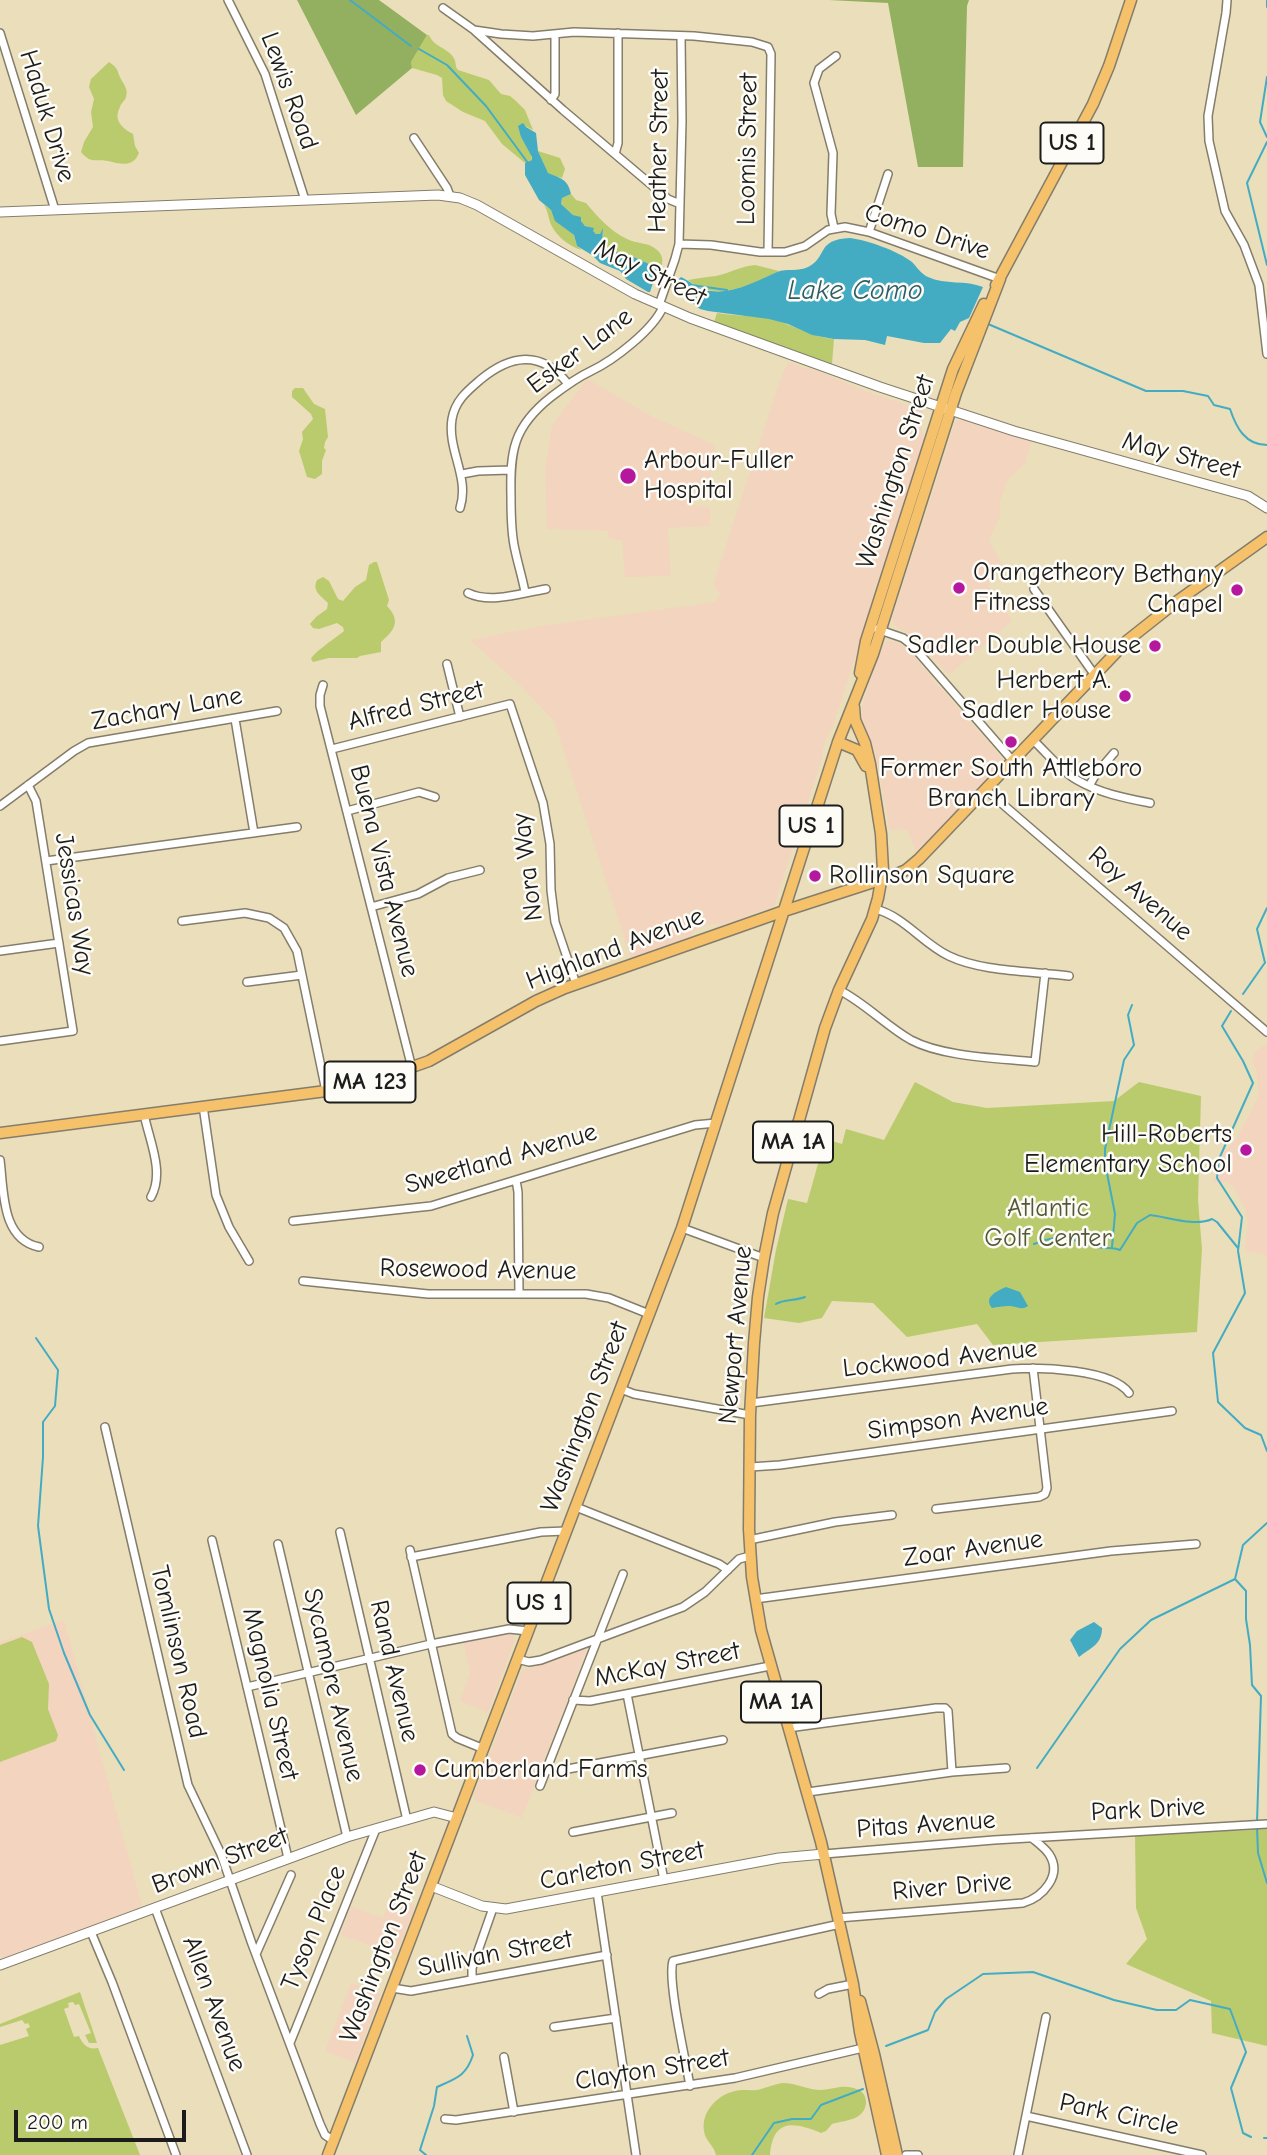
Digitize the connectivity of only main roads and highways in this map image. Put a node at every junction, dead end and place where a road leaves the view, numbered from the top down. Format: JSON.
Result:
{"nodes":[{"id":1,"x":1131,"y":0,"type":"edge"},
{"id":2,"x":1267,"y":537,"type":"edge"},
{"id":3,"x":854,"y":698,"type":"junction"},
{"id":4,"x":838,"y":742,"type":"junction"},
{"id":5,"x":872,"y":782,"type":"junction"},
{"id":6,"x":881,"y":880,"type":"junction"},
{"id":7,"x":784,"y":911,"type":"junction"},
{"id":8,"x":0,"y":1133,"type":"edge"},
{"id":9,"x":853,"y":1984,"type":"junction"},
{"id":10,"x":328,"y":2155,"type":"edge"},
{"id":11,"x":887,"y":2155,"type":"edge"},
{"id":12,"x":898,"y":2155,"type":"edge"}],
"edges":[{"from":1,"to":3,"type":"main road","name":"Washington Street","number":"US 1"},
{"from":2,"to":6,"type":"main road","number":"MA 123"},
{"from":3,"to":4,"type":"main road","name":"Washington Street","number":"US 1"},
{"from":3,"to":5,"type":"main road","number":"MA 1A"},
{"from":4,"to":5,"type":"main road","number":"MA 1A"},
{"from":4,"to":7,"type":"main road","name":"Washington Street","number":"US 1"},
{"from":5,"to":6,"type":"main road","number":"MA 1A"},
{"from":6,"to":7,"type":"main road","name":"Highland Avenue","number":"MA 123"},
{"from":6,"to":9,"type":"main road","name":"Newport Avenue","number":"MA 1A"},
{"from":7,"to":8,"type":"main road","name":"Highland Avenue","number":"MA 123"},
{"from":7,"to":10,"type":"main road","name":"Washington Street","number":"US 1"},
{"from":9,"to":11,"type":"main road","name":"Newport Avenue","number":"MA 1A"},
{"from":9,"to":12,"type":"main road","name":"Newport Avenue","number":"MA 1A"}]}
